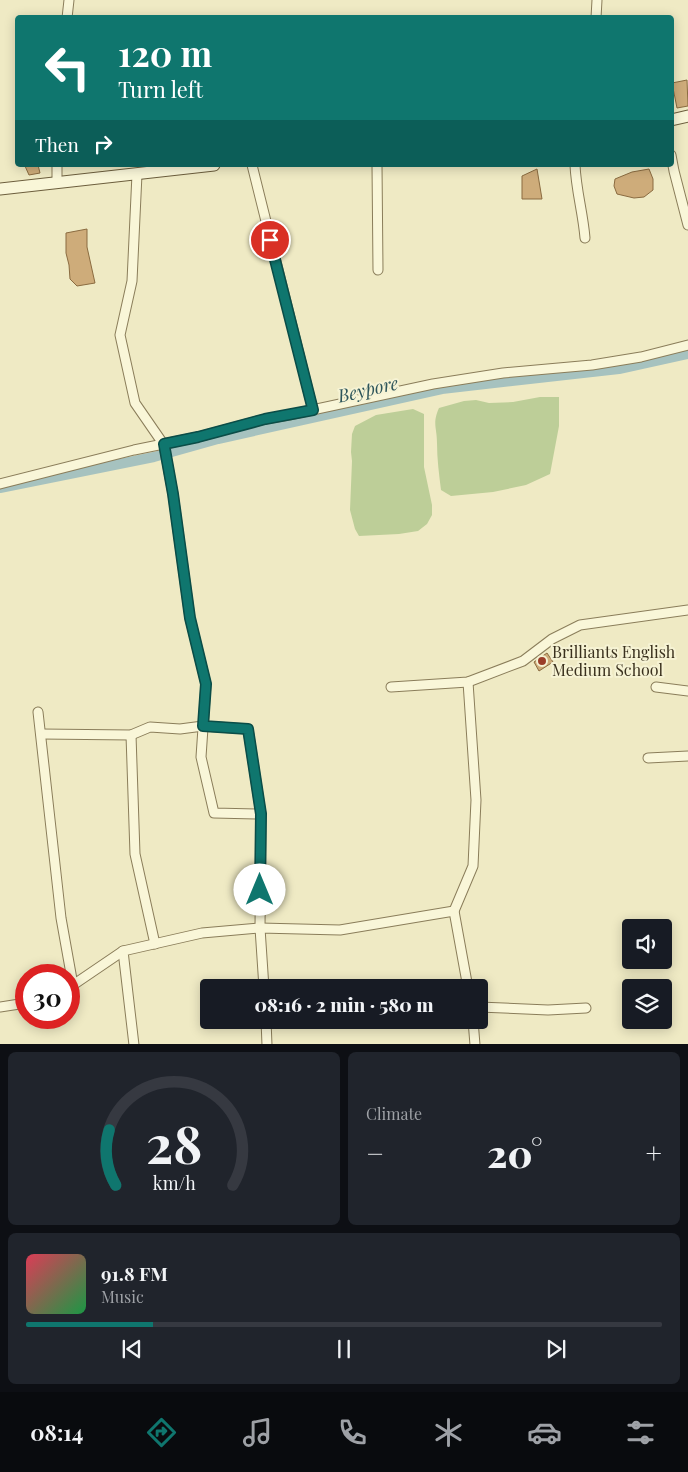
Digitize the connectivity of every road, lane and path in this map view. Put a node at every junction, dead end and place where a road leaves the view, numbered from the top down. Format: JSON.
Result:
{"nodes":[{"id":1,"x":69,"y":0,"type":"edge"},
{"id":2,"x":597,"y":0,"type":"edge"},
{"id":3,"x":67,"y":15,"type":"edge"},
{"id":4,"x":596,"y":15,"type":"edge"},
{"id":5,"x":688,"y":116,"type":"edge"},
{"id":6,"x":674,"y":119,"type":"edge"},
{"id":7,"x":57,"y":167,"type":"edge"},
{"id":8,"x":197,"y":167,"type":"edge"},
{"id":9,"x":252,"y":167,"type":"edge"},
{"id":10,"x":377,"y":167,"type":"edge"},
{"id":11,"x":575,"y":167,"type":"edge"},
{"id":12,"x":673,"y":167,"type":"edge"},
{"id":13,"x":137,"y":174,"type":"junction"},
{"id":14,"x":57,"y":182,"type":"junction"},
{"id":15,"x":0,"y":189,"type":"edge"},
{"id":16,"x":688,"y":225,"type":"edge"},
{"id":17,"x":585,"y":238,"type":"dead end"},
{"id":18,"x":378,"y":270,"type":"dead end"},
{"id":19,"x":688,"y":346,"type":"edge"},
{"id":20,"x":313,"y":410,"type":"junction"},
{"id":21,"x":164,"y":444,"type":"junction"},
{"id":22,"x":0,"y":484,"type":"edge"},
{"id":23,"x":688,"y":610,"type":"edge"},
{"id":24,"x":468,"y":682,"type":"junction"},
{"id":25,"x":391,"y":687,"type":"dead end"},
{"id":26,"x":656,"y":687,"type":"dead end"},
{"id":27,"x":688,"y":691,"type":"edge"},
{"id":28,"x":38,"y":712,"type":"dead end"},
{"id":29,"x":203,"y":726,"type":"junction"},
{"id":30,"x":41,"y":734,"type":"junction"},
{"id":31,"x":131,"y":735,"type":"junction"},
{"id":32,"x":688,"y":756,"type":"edge"},
{"id":33,"x":648,"y":758,"type":"dead end"},
{"id":34,"x":261,"y":814,"type":"junction"},
{"id":35,"x":454,"y":911,"type":"junction"},
{"id":36,"x":260,"y":928,"type":"junction"},
{"id":37,"x":155,"y":944,"type":"junction"},
{"id":38,"x":123,"y":951,"type":"junction"},
{"id":39,"x":68,"y":964,"type":"edge"},
{"id":40,"x":263,"y":979,"type":"edge"},
{"id":41,"x":466,"y":979,"type":"edge"},
{"id":42,"x":80,"y":981,"type":"edge"},
{"id":43,"x":15,"y":1005,"type":"edge"},
{"id":44,"x":0,"y":1007,"type":"edge"},
{"id":45,"x":488,"y":1007,"type":"edge"},
{"id":46,"x":586,"y":1008,"type":"dead end"},
{"id":47,"x":266,"y":1029,"type":"edge"},
{"id":48,"x":474,"y":1029,"type":"edge"},
{"id":49,"x":134,"y":1044,"type":"edge"},
{"id":50,"x":267,"y":1044,"type":"edge"},
{"id":51,"x":475,"y":1044,"type":"edge"}],
"edges":[{"from":1,"to":3,"type":"street"},
{"from":2,"to":4,"type":"street"},
{"from":5,"to":6,"type":"main road"},
{"from":7,"to":14,"type":"street"},
{"from":8,"to":13,"type":"main road"},
{"from":9,"to":20,"type":"street"},
{"from":10,"to":18,"type":"street"},
{"from":11,"to":17,"type":"street"},
{"from":12,"to":16,"type":"street"},
{"from":13,"to":14,"type":"main road"},
{"from":13,"to":21,"type":"street"},
{"from":14,"to":15,"type":"main road"},
{"from":19,"to":20,"type":"street"},
{"from":20,"to":21,"type":"street"},
{"from":21,"to":22,"type":"street"},
{"from":21,"to":29,"type":"street"},
{"from":23,"to":24,"type":"street"},
{"from":24,"to":25,"type":"street"},
{"from":24,"to":35,"type":"street"},
{"from":26,"to":27,"type":"street"},
{"from":28,"to":30,"type":"street"},
{"from":29,"to":31,"type":"street"},
{"from":29,"to":34,"type":"street"},
{"from":29,"to":34,"type":"street"},
{"from":30,"to":31,"type":"street"},
{"from":30,"to":39,"type":"street"},
{"from":31,"to":37,"type":"street"},
{"from":32,"to":33,"type":"street"},
{"from":34,"to":36,"type":"street"},
{"from":35,"to":36,"type":"street"},
{"from":35,"to":41,"type":"street"},
{"from":36,"to":37,"type":"street"},
{"from":36,"to":40,"type":"street"},
{"from":37,"to":38,"type":"street"},
{"from":38,"to":42,"type":"street"},
{"from":38,"to":49,"type":"street"},
{"from":43,"to":44,"type":"street"},
{"from":45,"to":46,"type":"street"},
{"from":47,"to":50,"type":"street"},
{"from":48,"to":51,"type":"street"}]}
